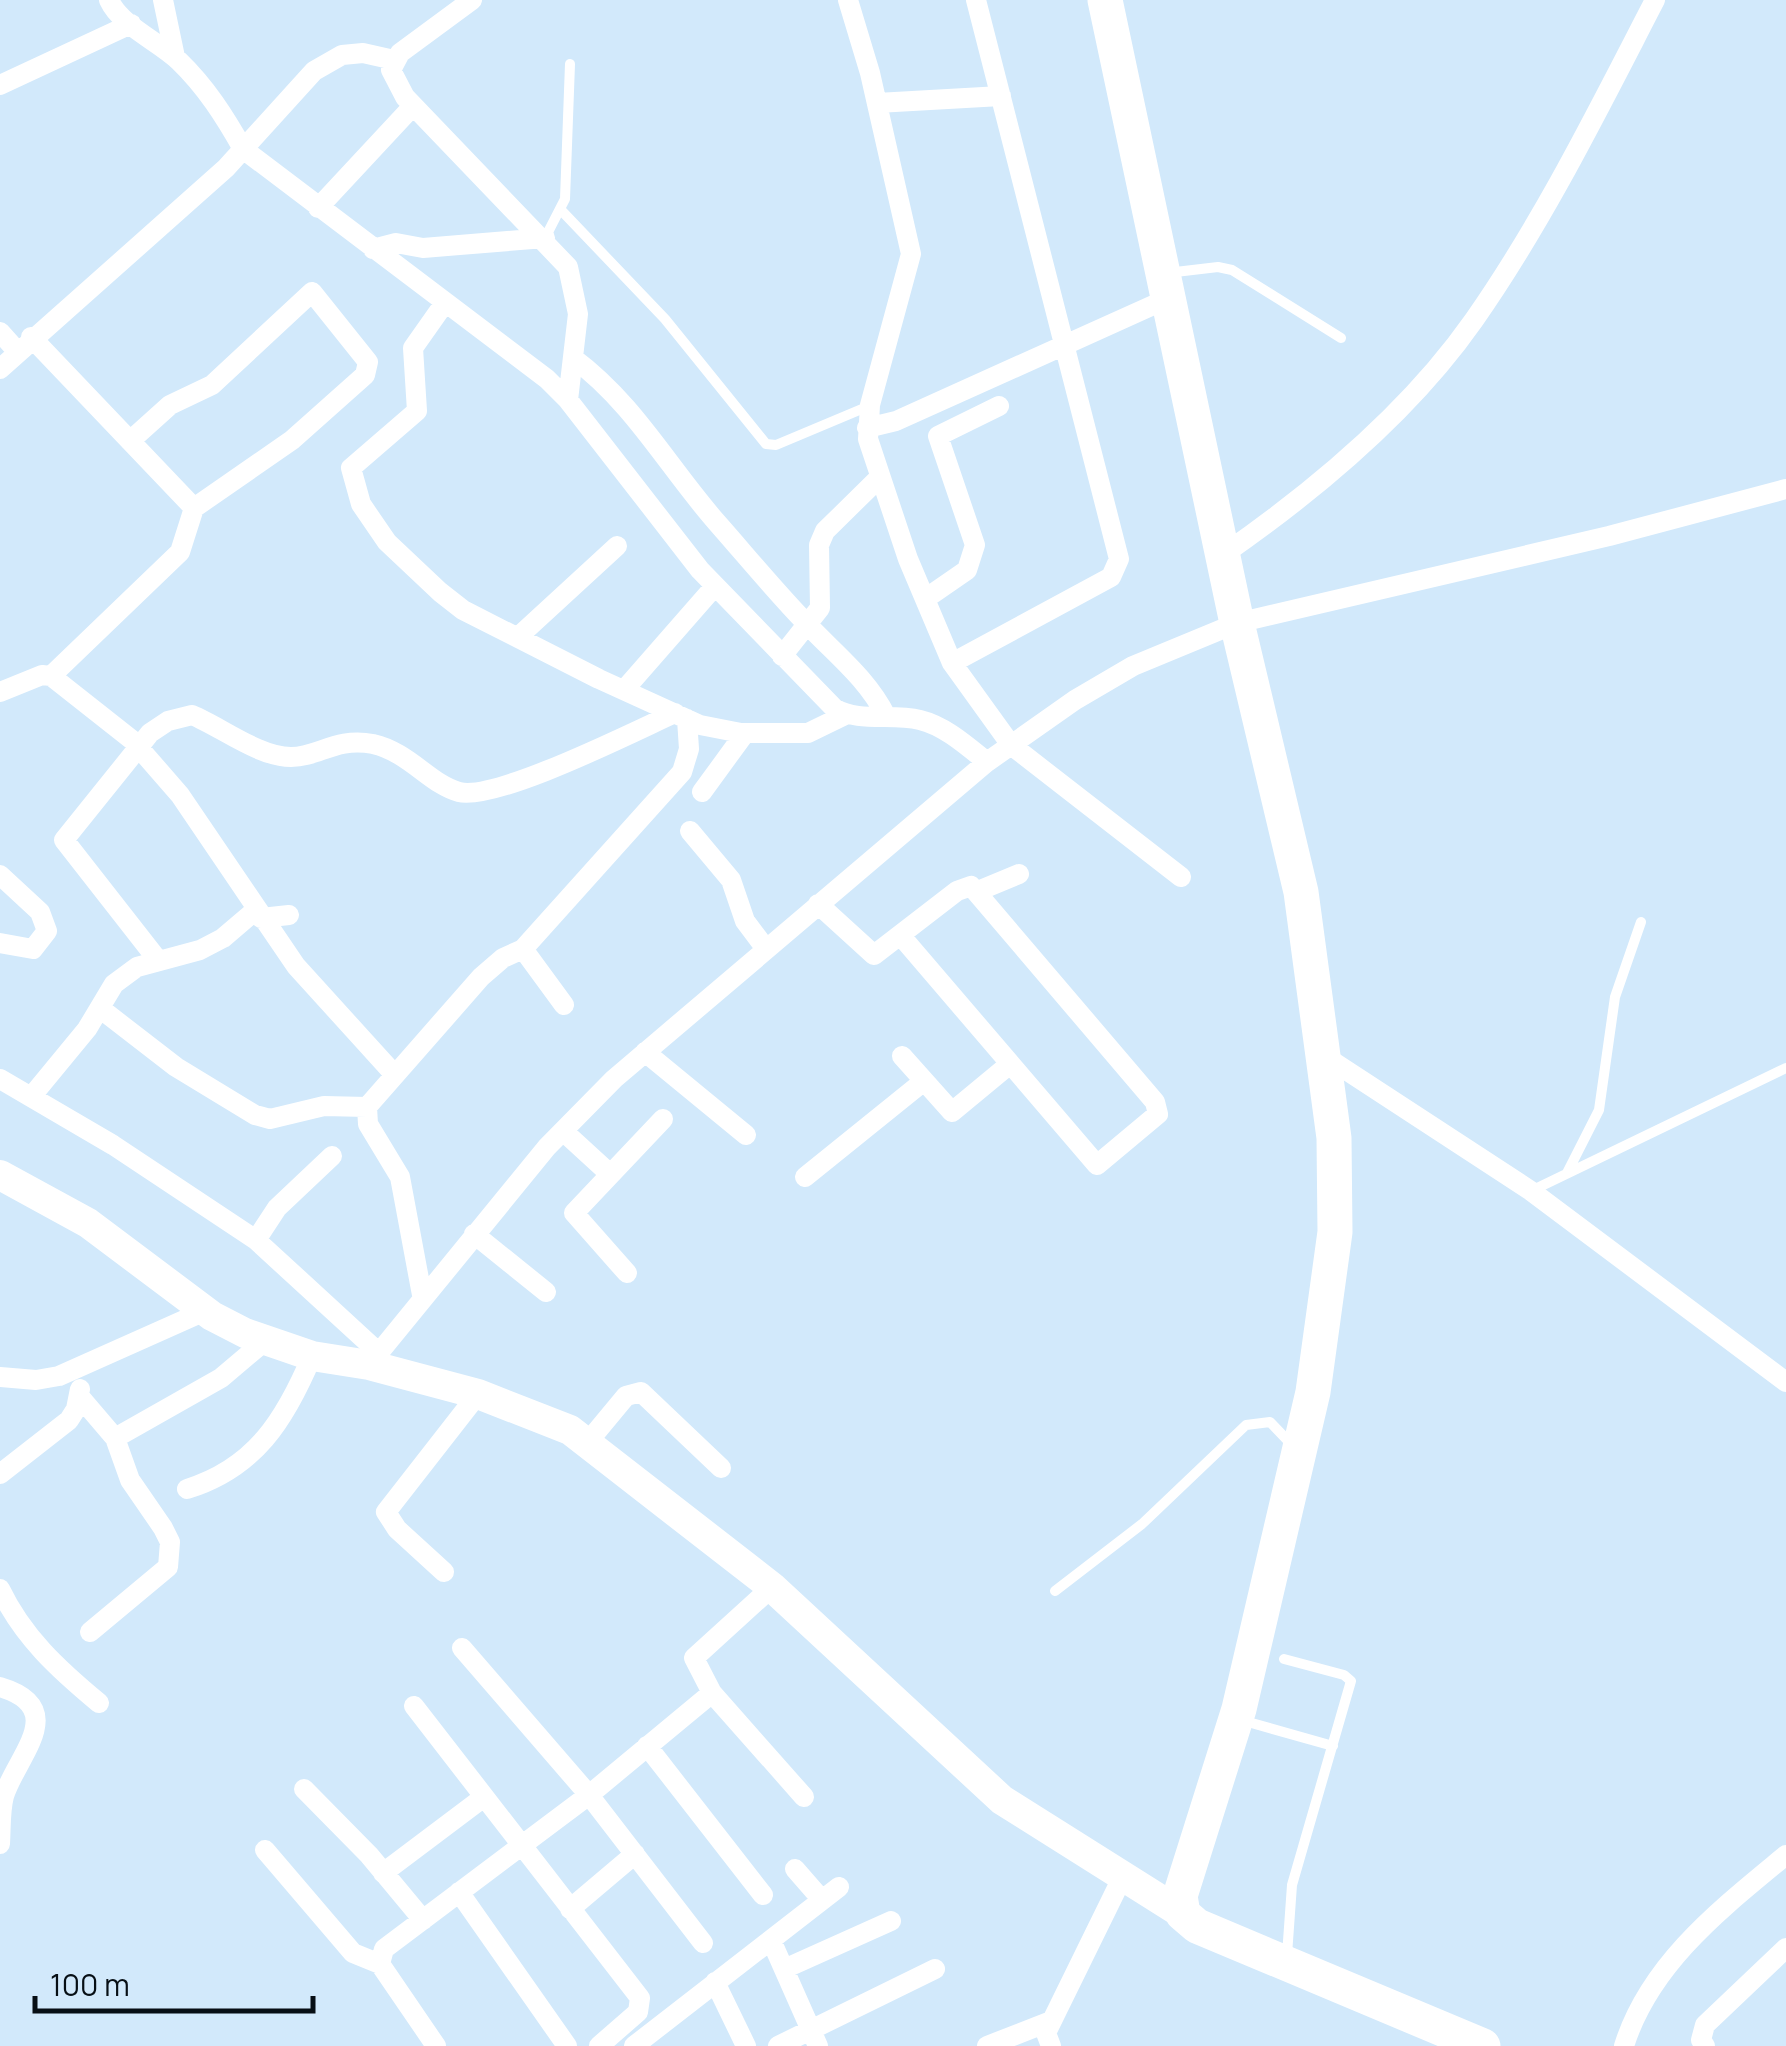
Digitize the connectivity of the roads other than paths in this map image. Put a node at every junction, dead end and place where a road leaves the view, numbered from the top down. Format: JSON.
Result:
{"nodes":[{"id":1,"x":109,"y":0,"type":"edge"},
{"id":2,"x":163,"y":0,"type":"edge"},
{"id":3,"x":472,"y":0,"type":"edge"},
{"id":4,"x":848,"y":0,"type":"edge"},
{"id":5,"x":976,"y":0,"type":"edge"},
{"id":6,"x":1105,"y":0,"type":"edge"},
{"id":7,"x":1655,"y":0,"type":"edge"},
{"id":8,"x":131,"y":24,"type":"junction"},
{"id":9,"x":175,"y":57,"type":"junction"},
{"id":10,"x":394,"y":60,"type":"junction"},
{"id":11,"x":570,"y":64,"type":"dead end"},
{"id":12,"x":0,"y":85,"type":"edge"},
{"id":13,"x":1001,"y":96,"type":"junction"},
{"id":14,"x":876,"y":103,"type":"junction"},
{"id":15,"x":413,"y":106,"type":"junction"},
{"id":16,"x":243,"y":150,"type":"junction"},
{"id":17,"x":318,"y":208,"type":"junction"},
{"id":18,"x":560,"y":209,"type":"junction"},
{"id":19,"x":544,"y":238,"type":"junction"},
{"id":20,"x":373,"y":249,"type":"junction"},
{"id":21,"x":1166,"y":286,"type":"junction"},
{"id":22,"x":444,"y":304,"type":"junction"},
{"id":23,"x":0,"y":332,"type":"edge"},
{"id":24,"x":1341,"y":338,"type":"dead end"},
{"id":25,"x":1060,"y":343,"type":"junction"},
{"id":26,"x":24,"y":344,"type":"junction"},
{"id":27,"x":574,"y":358,"type":"junction"},
{"id":28,"x":0,"y":369,"type":"edge"},
{"id":29,"x":568,"y":400,"type":"junction"},
{"id":30,"x":870,"y":405,"type":"junction"},
{"id":31,"x":999,"y":406,"type":"dead end"},
{"id":32,"x":867,"y":428,"type":"junction"},
{"id":33,"x":130,"y":440,"type":"junction"},
{"id":34,"x":879,"y":478,"type":"junction"},
{"id":35,"x":1786,"y":488,"type":"edge"},
{"id":36,"x":194,"y":508,"type":"junction"},
{"id":37,"x":617,"y":546,"type":"dead end"},
{"id":38,"x":1224,"y":554,"type":"junction"},
{"id":39,"x":716,"y":586,"type":"junction"},
{"id":40,"x":925,"y":599,"type":"junction"},
{"id":41,"x":807,"y":624,"type":"junction"},
{"id":42,"x":1238,"y":624,"type":"junction"},
{"id":43,"x":518,"y":637,"type":"junction"},
{"id":44,"x":782,"y":656,"type":"junction"},
{"id":45,"x":952,"y":663,"type":"junction"},
{"id":46,"x":51,"y":676,"type":"junction"},
{"id":47,"x":624,"y":690,"type":"junction"},
{"id":48,"x":0,"y":692,"type":"edge"},
{"id":49,"x":845,"y":715,"type":"junction"},
{"id":50,"x":681,"y":716,"type":"junction"},
{"id":51,"x":886,"y":716,"type":"junction"},
{"id":52,"x":746,"y":733,"type":"junction"},
{"id":53,"x":1011,"y":744,"type":"junction"},
{"id":54,"x":140,"y":748,"type":"junction"},
{"id":55,"x":986,"y":762,"type":"junction"},
{"id":56,"x":702,"y":792,"type":"dead end"},
{"id":57,"x":690,"y":831,"type":"dead end"},
{"id":58,"x":0,"y":874,"type":"edge"},
{"id":59,"x":1019,"y":874,"type":"dead end"},
{"id":60,"x":1181,"y":877,"type":"dead end"},
{"id":61,"x":978,"y":890,"type":"junction"},
{"id":62,"x":818,"y":904,"type":"junction"},
{"id":63,"x":258,"y":914,"type":"junction"},
{"id":64,"x":289,"y":915,"type":"dead end"},
{"id":65,"x":1641,"y":922,"type":"dead end"},
{"id":66,"x":900,"y":936,"type":"junction"},
{"id":67,"x":0,"y":942,"type":"edge"},
{"id":68,"x":766,"y":949,"type":"junction"},
{"id":69,"x":523,"y":950,"type":"junction"},
{"id":70,"x":157,"y":959,"type":"junction"},
{"id":71,"x":564,"y":1005,"type":"dead end"},
{"id":72,"x":101,"y":1008,"type":"junction"},
{"id":73,"x":645,"y":1052,"type":"junction"},
{"id":74,"x":902,"y":1056,"type":"dead end"},
{"id":75,"x":1326,"y":1056,"type":"junction"},
{"id":76,"x":1010,"y":1064,"type":"junction"},
{"id":77,"x":1786,"y":1068,"type":"edge"},
{"id":78,"x":394,"y":1074,"type":"junction"},
{"id":79,"x":0,"y":1079,"type":"edge"},
{"id":80,"x":924,"y":1081,"type":"junction"},
{"id":81,"x":31,"y":1096,"type":"junction"},
{"id":82,"x":367,"y":1107,"type":"junction"},
{"id":83,"x":663,"y":1120,"type":"dead end"},
{"id":84,"x":563,"y":1131,"type":"junction"},
{"id":85,"x":746,"y":1135,"type":"dead end"},
{"id":86,"x":332,"y":1156,"type":"dead end"},
{"id":87,"x":610,"y":1174,"type":"junction"},
{"id":88,"x":1567,"y":1174,"type":"junction"},
{"id":89,"x":0,"y":1175,"type":"edge"},
{"id":90,"x":805,"y":1177,"type":"dead end"},
{"id":91,"x":1531,"y":1191,"type":"junction"},
{"id":92,"x":474,"y":1234,"type":"junction"},
{"id":93,"x":256,"y":1240,"type":"junction"},
{"id":94,"x":627,"y":1272,"type":"dead end"},
{"id":95,"x":546,"y":1292,"type":"dead end"},
{"id":96,"x":422,"y":1295,"type":"junction"},
{"id":97,"x":206,"y":1310,"type":"junction"},
{"id":98,"x":266,"y":1340,"type":"junction"},
{"id":99,"x":312,"y":1356,"type":"junction"},
{"id":100,"x":374,"y":1358,"type":"junction"},
{"id":101,"x":80,"y":1367,"type":"junction"},
{"id":102,"x":0,"y":1378,"type":"edge"},
{"id":103,"x":1786,"y":1382,"type":"edge"},
{"id":104,"x":478,"y":1394,"type":"junction"},
{"id":105,"x":80,"y":1397,"type":"junction"},
{"id":106,"x":114,"y":1438,"type":"junction"},
{"id":107,"x":587,"y":1444,"type":"junction"},
{"id":108,"x":1297,"y":1450,"type":"junction"},
{"id":109,"x":721,"y":1468,"type":"dead end"},
{"id":110,"x":0,"y":1474,"type":"edge"},
{"id":111,"x":186,"y":1489,"type":"dead end"},
{"id":112,"x":444,"y":1572,"type":"dead end"},
{"id":113,"x":772,"y":1587,"type":"junction"},
{"id":114,"x":0,"y":1589,"type":"edge"},
{"id":115,"x":1055,"y":1591,"type":"dead end"},
{"id":116,"x":90,"y":1632,"type":"dead end"},
{"id":117,"x":462,"y":1648,"type":"dead end"},
{"id":118,"x":1284,"y":1659,"type":"dead end"},
{"id":119,"x":0,"y":1687,"type":"edge"},
{"id":120,"x":712,"y":1693,"type":"junction"},
{"id":121,"x":99,"y":1703,"type":"dead end"},
{"id":122,"x":414,"y":1706,"type":"dead end"},
{"id":123,"x":1236,"y":1719,"type":"junction"},
{"id":124,"x":647,"y":1746,"type":"junction"},
{"id":125,"x":1333,"y":1746,"type":"junction"},
{"id":126,"x":304,"y":1790,"type":"dead end"},
{"id":127,"x":589,"y":1795,"type":"junction"},
{"id":128,"x":804,"y":1796,"type":"dead end"},
{"id":129,"x":484,"y":1797,"type":"junction"},
{"id":130,"x":0,"y":1844,"type":"edge"},
{"id":131,"x":522,"y":1846,"type":"junction"},
{"id":132,"x":264,"y":1850,"type":"dead end"},
{"id":133,"x":634,"y":1854,"type":"junction"},
{"id":134,"x":1786,"y":1855,"type":"edge"},
{"id":135,"x":796,"y":1869,"type":"dead end"},
{"id":136,"x":383,"y":1872,"type":"junction"},
{"id":137,"x":1123,"y":1876,"type":"junction"},
{"id":138,"x":460,"y":1892,"type":"junction"},
{"id":139,"x":763,"y":1895,"type":"dead end"},
{"id":140,"x":570,"y":1909,"type":"junction"},
{"id":141,"x":1182,"y":1914,"type":"junction"},
{"id":142,"x":423,"y":1920,"type":"junction"},
{"id":143,"x":891,"y":1921,"type":"dead end"},
{"id":144,"x":771,"y":1940,"type":"junction"},
{"id":145,"x":703,"y":1944,"type":"dead end"},
{"id":146,"x":1786,"y":1948,"type":"edge"},
{"id":147,"x":380,"y":1964,"type":"junction"},
{"id":148,"x":1287,"y":1964,"type":"junction"},
{"id":149,"x":784,"y":1969,"type":"junction"},
{"id":150,"x":935,"y":1969,"type":"dead end"},
{"id":151,"x":715,"y":1982,"type":"junction"},
{"id":152,"x":1052,"y":2021,"type":"junction"},
{"id":153,"x":814,"y":2038,"type":"edge"},
{"id":154,"x":436,"y":2046,"type":"edge"},
{"id":155,"x":566,"y":2046,"type":"edge"},
{"id":156,"x":598,"y":2046,"type":"edge"},
{"id":157,"x":634,"y":2046,"type":"edge"},
{"id":158,"x":746,"y":2046,"type":"edge"},
{"id":159,"x":778,"y":2046,"type":"edge"},
{"id":160,"x":987,"y":2046,"type":"edge"},
{"id":161,"x":1050,"y":2046,"type":"edge"},
{"id":162,"x":1484,"y":2046,"type":"edge"},
{"id":163,"x":1624,"y":2046,"type":"edge"},
{"id":164,"x":1706,"y":2046,"type":"edge"}],
"edges":[{"from":1,"to":8,"type":"street"},
{"from":2,"to":9,"type":"street"},
{"from":3,"to":10,"type":"street"},
{"from":4,"to":14,"type":"street"},
{"from":5,"to":13,"type":"street"},
{"from":6,"to":21,"type":"highway"},
{"from":7,"to":38,"type":"street"},
{"from":8,"to":9,"type":"street"},
{"from":8,"to":12,"type":"street"},
{"from":9,"to":16,"type":"street"},
{"from":10,"to":15,"type":"street"},
{"from":10,"to":16,"type":"street"},
{"from":11,"to":18,"type":"lane"},
{"from":13,"to":14,"type":"street"},
{"from":13,"to":25,"type":"street"},
{"from":14,"to":30,"type":"street"},
{"from":15,"to":17,"type":"street"},
{"from":15,"to":19,"type":"street"},
{"from":16,"to":17,"type":"street"},
{"from":16,"to":26,"type":"street"},
{"from":17,"to":20,"type":"street"},
{"from":18,"to":19,"type":"lane"},
{"from":18,"to":30,"type":"lane"},
{"from":19,"to":20,"type":"street"},
{"from":19,"to":27,"type":"street"},
{"from":20,"to":22,"type":"street"},
{"from":21,"to":24,"type":"lane"},
{"from":21,"to":25,"type":"street"},
{"from":21,"to":38,"type":"highway"},
{"from":22,"to":29,"type":"street"},
{"from":22,"to":43,"type":"street"},
{"from":23,"to":26,"type":"street"},
{"from":25,"to":32,"type":"street"},
{"from":25,"to":45,"type":"street"},
{"from":26,"to":28,"type":"street"},
{"from":26,"to":33,"type":"street"},
{"from":27,"to":29,"type":"street"},
{"from":27,"to":41,"type":"street"},
{"from":29,"to":39,"type":"street"},
{"from":30,"to":32,"type":"street"},
{"from":31,"to":40,"type":"street"},
{"from":32,"to":34,"type":"street"},
{"from":33,"to":36,"type":"street"},
{"from":33,"to":36,"type":"street"},
{"from":34,"to":40,"type":"street"},
{"from":34,"to":41,"type":"street"},
{"from":35,"to":42,"type":"street"},
{"from":36,"to":46,"type":"street"},
{"from":37,"to":43,"type":"street"},
{"from":38,"to":42,"type":"highway"},
{"from":39,"to":44,"type":"street"},
{"from":39,"to":47,"type":"street"},
{"from":40,"to":45,"type":"street"},
{"from":41,"to":44,"type":"street"},
{"from":41,"to":51,"type":"street"},
{"from":42,"to":53,"type":"street"},
{"from":42,"to":75,"type":"highway"},
{"from":43,"to":47,"type":"street"},
{"from":44,"to":49,"type":"street"},
{"from":45,"to":53,"type":"street"},
{"from":46,"to":48,"type":"street"},
{"from":46,"to":54,"type":"street"},
{"from":47,"to":50,"type":"street"},
{"from":49,"to":51,"type":"street"},
{"from":49,"to":52,"type":"street"},
{"from":50,"to":52,"type":"street"},
{"from":50,"to":54,"type":"street"},
{"from":50,"to":69,"type":"street"},
{"from":51,"to":55,"type":"street"},
{"from":52,"to":56,"type":"street"},
{"from":53,"to":55,"type":"street"},
{"from":53,"to":60,"type":"street"},
{"from":54,"to":63,"type":"street"},
{"from":54,"to":70,"type":"street"},
{"from":55,"to":62,"type":"street"},
{"from":57,"to":68,"type":"street"},
{"from":58,"to":67,"type":"street"},
{"from":59,"to":61,"type":"street"},
{"from":61,"to":66,"type":"street"},
{"from":61,"to":76,"type":"street"},
{"from":62,"to":66,"type":"street"},
{"from":62,"to":68,"type":"street"},
{"from":63,"to":64,"type":"street"},
{"from":63,"to":70,"type":"street"},
{"from":63,"to":78,"type":"street"},
{"from":65,"to":88,"type":"lane"},
{"from":66,"to":76,"type":"street"},
{"from":68,"to":73,"type":"street"},
{"from":69,"to":71,"type":"street"},
{"from":69,"to":78,"type":"street"},
{"from":70,"to":72,"type":"street"},
{"from":72,"to":81,"type":"street"},
{"from":72,"to":82,"type":"street"},
{"from":73,"to":84,"type":"street"},
{"from":73,"to":85,"type":"street"},
{"from":74,"to":80,"type":"street"},
{"from":75,"to":91,"type":"street"},
{"from":75,"to":108,"type":"highway"},
{"from":76,"to":80,"type":"street"},
{"from":77,"to":88,"type":"lane"},
{"from":78,"to":82,"type":"street"},
{"from":79,"to":81,"type":"street"},
{"from":80,"to":90,"type":"street"},
{"from":81,"to":93,"type":"street"},
{"from":82,"to":96,"type":"street"},
{"from":83,"to":87,"type":"street"},
{"from":84,"to":87,"type":"street"},
{"from":84,"to":92,"type":"street"},
{"from":86,"to":93,"type":"street"},
{"from":87,"to":94,"type":"street"},
{"from":88,"to":91,"type":"lane"},
{"from":89,"to":97,"type":"main road"},
{"from":91,"to":103,"type":"street"},
{"from":92,"to":95,"type":"street"},
{"from":92,"to":96,"type":"street"},
{"from":93,"to":100,"type":"street"},
{"from":96,"to":100,"type":"street"},
{"from":97,"to":98,"type":"main road"},
{"from":97,"to":101,"type":"street"},
{"from":98,"to":99,"type":"main road"},
{"from":98,"to":106,"type":"street"},
{"from":99,"to":100,"type":"main road"},
{"from":99,"to":111,"type":"street"},
{"from":100,"to":104,"type":"main road"},
{"from":101,"to":102,"type":"street"},
{"from":101,"to":105,"type":"street"},
{"from":104,"to":107,"type":"main road"},
{"from":104,"to":112,"type":"street"},
{"from":105,"to":106,"type":"street"},
{"from":105,"to":110,"type":"street"},
{"from":106,"to":116,"type":"street"},
{"from":107,"to":109,"type":"street"},
{"from":107,"to":113,"type":"main road"},
{"from":108,"to":115,"type":"lane"},
{"from":108,"to":123,"type":"highway"},
{"from":113,"to":120,"type":"street"},
{"from":113,"to":137,"type":"main road"},
{"from":114,"to":121,"type":"street"},
{"from":117,"to":127,"type":"street"},
{"from":118,"to":125,"type":"lane"},
{"from":119,"to":130,"type":"street"},
{"from":120,"to":124,"type":"street"},
{"from":120,"to":128,"type":"street"},
{"from":122,"to":129,"type":"street"},
{"from":123,"to":125,"type":"lane"},
{"from":123,"to":141,"type":"highway"},
{"from":124,"to":127,"type":"street"},
{"from":124,"to":139,"type":"street"},
{"from":125,"to":148,"type":"lane"},
{"from":126,"to":136,"type":"street"},
{"from":127,"to":131,"type":"street"},
{"from":127,"to":133,"type":"street"},
{"from":129,"to":131,"type":"street"},
{"from":129,"to":136,"type":"street"},
{"from":131,"to":138,"type":"street"},
{"from":131,"to":140,"type":"street"},
{"from":132,"to":147,"type":"street"},
{"from":133,"to":140,"type":"street"},
{"from":133,"to":145,"type":"street"},
{"from":134,"to":163,"type":"street"},
{"from":135,"to":144,"type":"street"},
{"from":136,"to":142,"type":"street"},
{"from":137,"to":141,"type":"main road"},
{"from":137,"to":152,"type":"street"},
{"from":138,"to":142,"type":"street"},
{"from":138,"to":155,"type":"street"},
{"from":140,"to":156,"type":"street"},
{"from":141,"to":148,"type":"highway"},
{"from":142,"to":147,"type":"street"},
{"from":143,"to":149,"type":"street"},
{"from":144,"to":149,"type":"street"},
{"from":144,"to":151,"type":"street"},
{"from":146,"to":164,"type":"street"},
{"from":147,"to":154,"type":"street"},
{"from":148,"to":162,"type":"highway"},
{"from":149,"to":153,"type":"street"},
{"from":150,"to":153,"type":"street"},
{"from":151,"to":157,"type":"street"},
{"from":151,"to":158,"type":"street"},
{"from":152,"to":160,"type":"street"},
{"from":152,"to":161,"type":"street"},
{"from":153,"to":159,"type":"street"}]}
